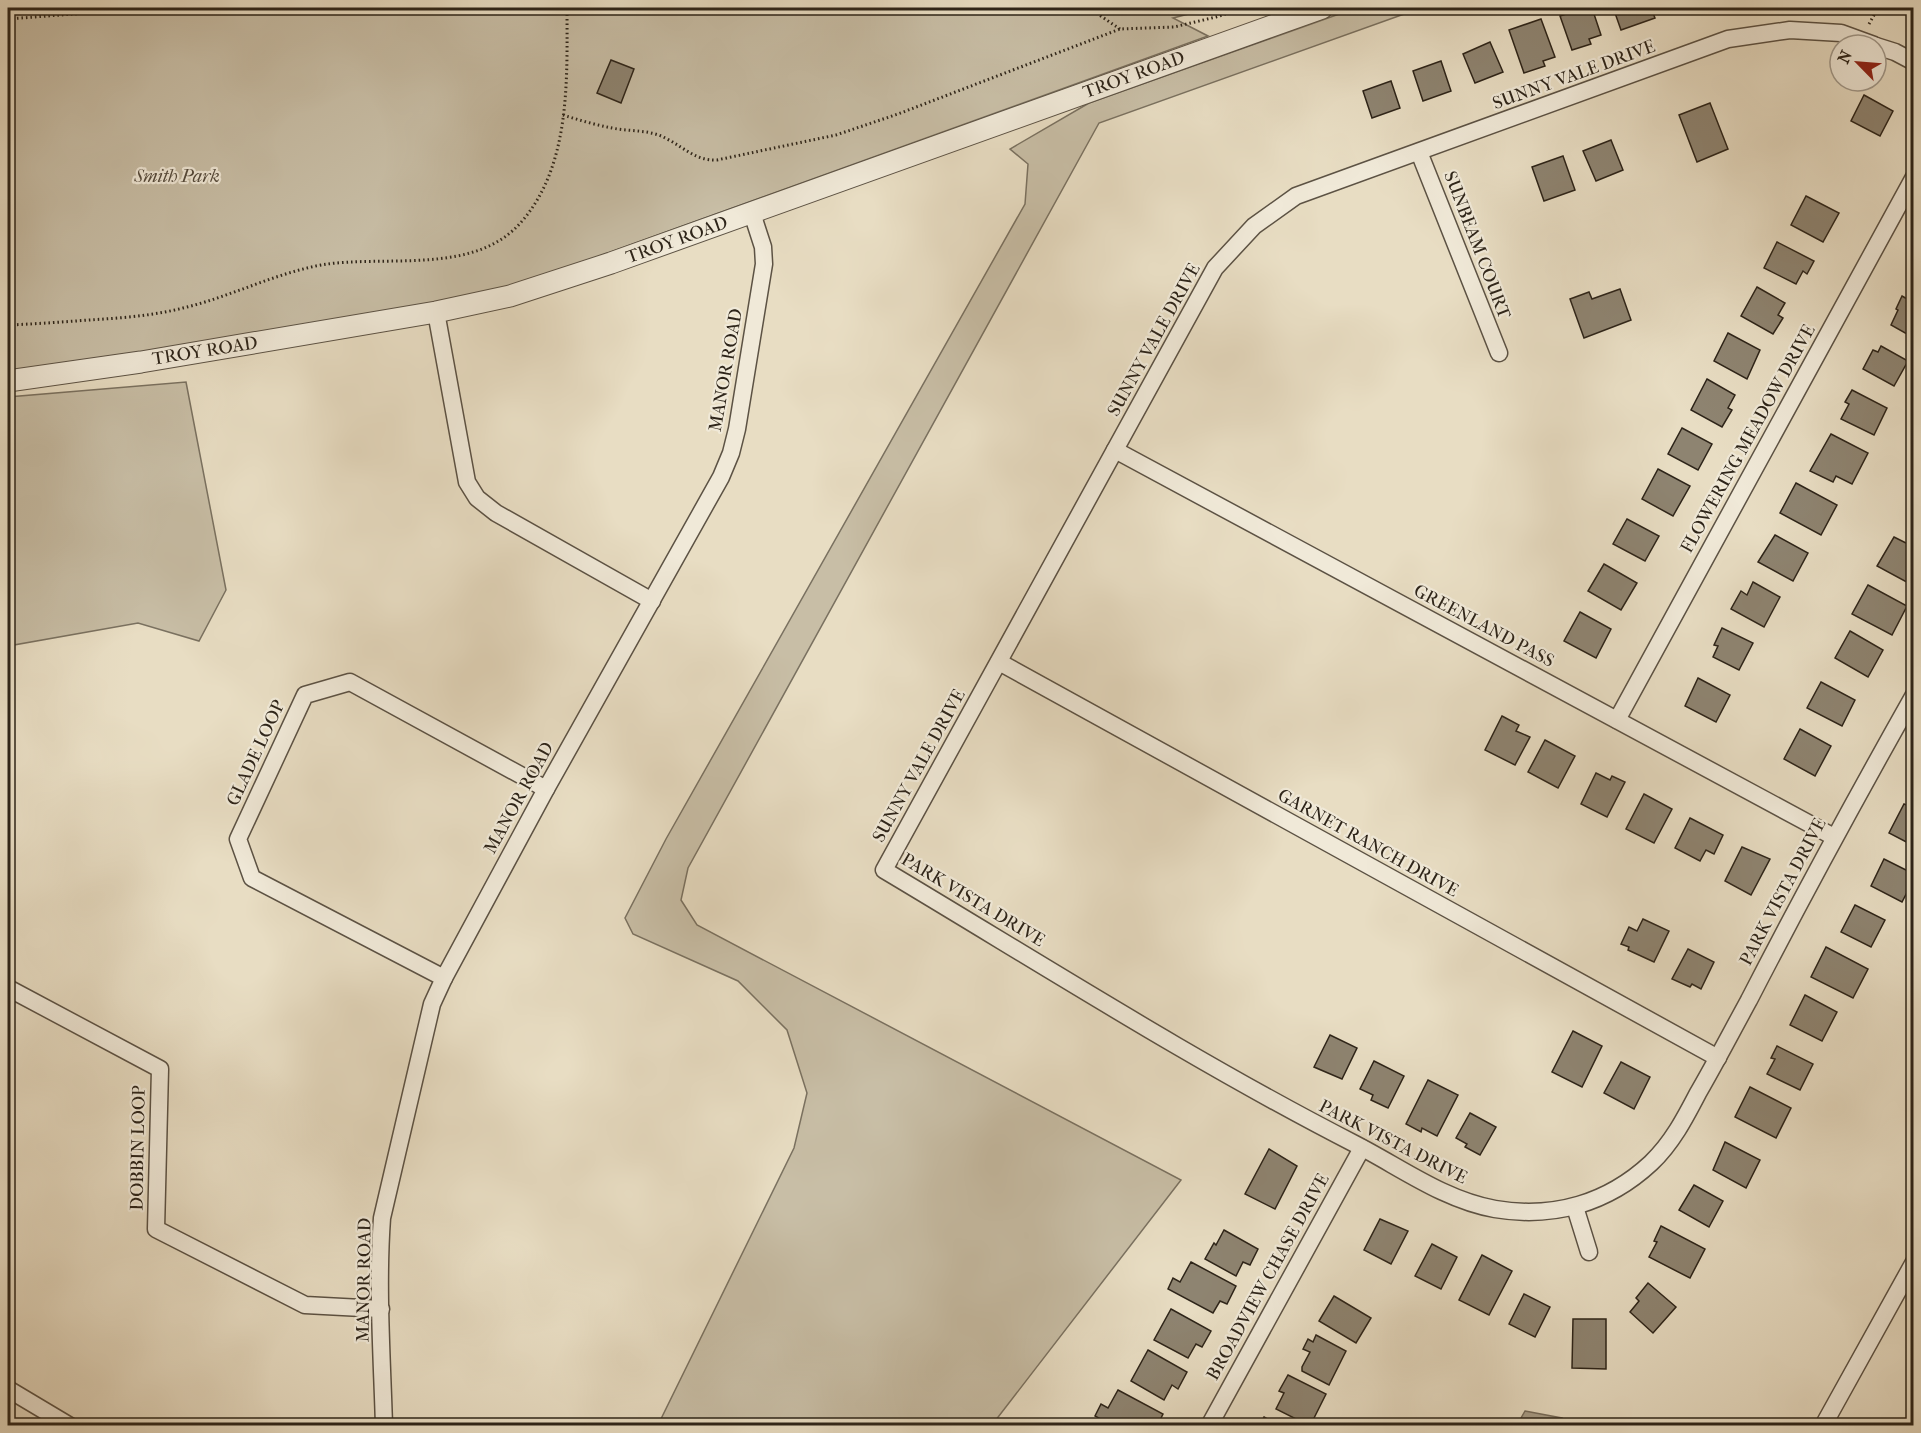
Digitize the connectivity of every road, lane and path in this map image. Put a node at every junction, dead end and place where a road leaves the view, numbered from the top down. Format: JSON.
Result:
{"nodes":[{"id":1,"x":153,"y":8,"type":"edge"},
{"id":2,"x":567,"y":8,"type":"edge"},
{"id":3,"x":1089,"y":8,"type":"edge"},
{"id":4,"x":1244,"y":8,"type":"edge"},
{"id":5,"x":1322,"y":8,"type":"edge"},
{"id":6,"x":1878,"y":8,"type":"edge"},
{"id":7,"x":8,"y":19,"type":"edge"},
{"id":8,"x":1869,"y":23,"type":"dead end"},
{"id":9,"x":1120,"y":28,"type":"junction"},
{"id":10,"x":1841,"y":33,"type":"edge"},
{"id":11,"x":1888,"y":50,"type":"edge"},
{"id":12,"x":1914,"y":62,"type":"edge"},
{"id":13,"x":562,"y":115,"type":"junction"},
{"id":14,"x":1419,"y":152,"type":"junction"},
{"id":15,"x":1914,"y":177,"type":"edge"},
{"id":16,"x":752,"y":213,"type":"junction"},
{"id":17,"x":436,"y":312,"type":"junction"},
{"id":18,"x":8,"y":325,"type":"edge"},
{"id":19,"x":1499,"y":353,"type":"dead end"},
{"id":20,"x":8,"y":381,"type":"edge"},
{"id":21,"x":1115,"y":450,"type":"junction"},
{"id":22,"x":652,"y":601,"type":"junction"},
{"id":23,"x":999,"y":662,"type":"junction"},
{"id":24,"x":1914,"y":695,"type":"edge"},
{"id":25,"x":1617,"y":720,"type":"junction"},
{"id":26,"x":546,"y":789,"type":"junction"},
{"id":27,"x":1834,"y":837,"type":"junction"},
{"id":28,"x":884,"y":870,"type":"joint"},
{"id":29,"x":444,"y":978,"type":"junction"},
{"id":30,"x":8,"y":988,"type":"edge"},
{"id":31,"x":1718,"y":1058,"type":"junction"},
{"id":32,"x":1362,"y":1148,"type":"junction"},
{"id":33,"x":1575,"y":1207,"type":"junction"},
{"id":34,"x":1589,"y":1252,"type":"dead end"},
{"id":35,"x":1914,"y":1262,"type":"edge"},
{"id":36,"x":381,"y":1309,"type":"junction"},
{"id":37,"x":8,"y":1389,"type":"edge"},
{"id":38,"x":70,"y":1425,"type":"edge"},
{"id":39,"x":384,"y":1425,"type":"edge"},
{"id":40,"x":1209,"y":1425,"type":"edge"},
{"id":41,"x":1823,"y":1425,"type":"edge"}],
"edges":[{"from":1,"to":7,"type":"path"},
{"from":2,"to":13,"type":"path"},
{"from":3,"to":9,"type":"path"},
{"from":4,"to":9,"type":"path"},
{"from":5,"to":16,"type":"street","name":"TROY ROAD"},
{"from":6,"to":8,"type":"path"},
{"from":9,"to":13,"type":"path"},
{"from":10,"to":14,"type":"street","name":"SUNNY VALE DRIVE"},
{"from":11,"to":12,"type":"street","name":"SUNNY VALE DRIVE"},
{"from":13,"to":18,"type":"path"},
{"from":14,"to":19,"type":"street","name":"SUNBEAM COURT"},
{"from":14,"to":21,"type":"street","name":"SUNNY VALE DRIVE"},
{"from":15,"to":25,"type":"street","name":"FLOWERING MEADOW DRIVE"},
{"from":16,"to":17,"type":"street","name":"TROY ROAD"},
{"from":16,"to":22,"type":"street","name":"MANOR ROAD"},
{"from":17,"to":20,"type":"street","name":"TROY ROAD"},
{"from":17,"to":22,"type":"street"},
{"from":21,"to":23,"type":"street","name":"SUNNY VALE DRIVE"},
{"from":21,"to":25,"type":"street","name":"GREENLAND PASS"},
{"from":22,"to":26,"type":"street","name":"MANOR ROAD"},
{"from":23,"to":28,"type":"street","name":"SUNNY VALE DRIVE"},
{"from":23,"to":31,"type":"street","name":"GARNET RANCH DRIVE"},
{"from":24,"to":27,"type":"street","name":"PARK VISTA DRIVE"},
{"from":25,"to":27,"type":"street","name":"GREENLAND PASS"},
{"from":26,"to":29,"type":"street","name":"MANOR ROAD"},
{"from":26,"to":29,"type":"street","name":"GLADE LOOP"},
{"from":27,"to":31,"type":"street","name":"PARK VISTA DRIVE"},
{"from":28,"to":32,"type":"street","name":"PARK VISTA DRIVE"},
{"from":29,"to":36,"type":"street","name":"MANOR ROAD"},
{"from":30,"to":36,"type":"street","name":"DOBBIN LOOP"},
{"from":31,"to":33,"type":"street","name":"PARK VISTA DRIVE"},
{"from":32,"to":33,"type":"street","name":"PARK VISTA DRIVE"},
{"from":32,"to":40,"type":"street","name":"BROADVIEW CHASE DRIVE"},
{"from":33,"to":34,"type":"street"},
{"from":35,"to":41,"type":"street"},
{"from":36,"to":39,"type":"street","name":"MANOR ROAD"},
{"from":37,"to":38,"type":"street"}]}
